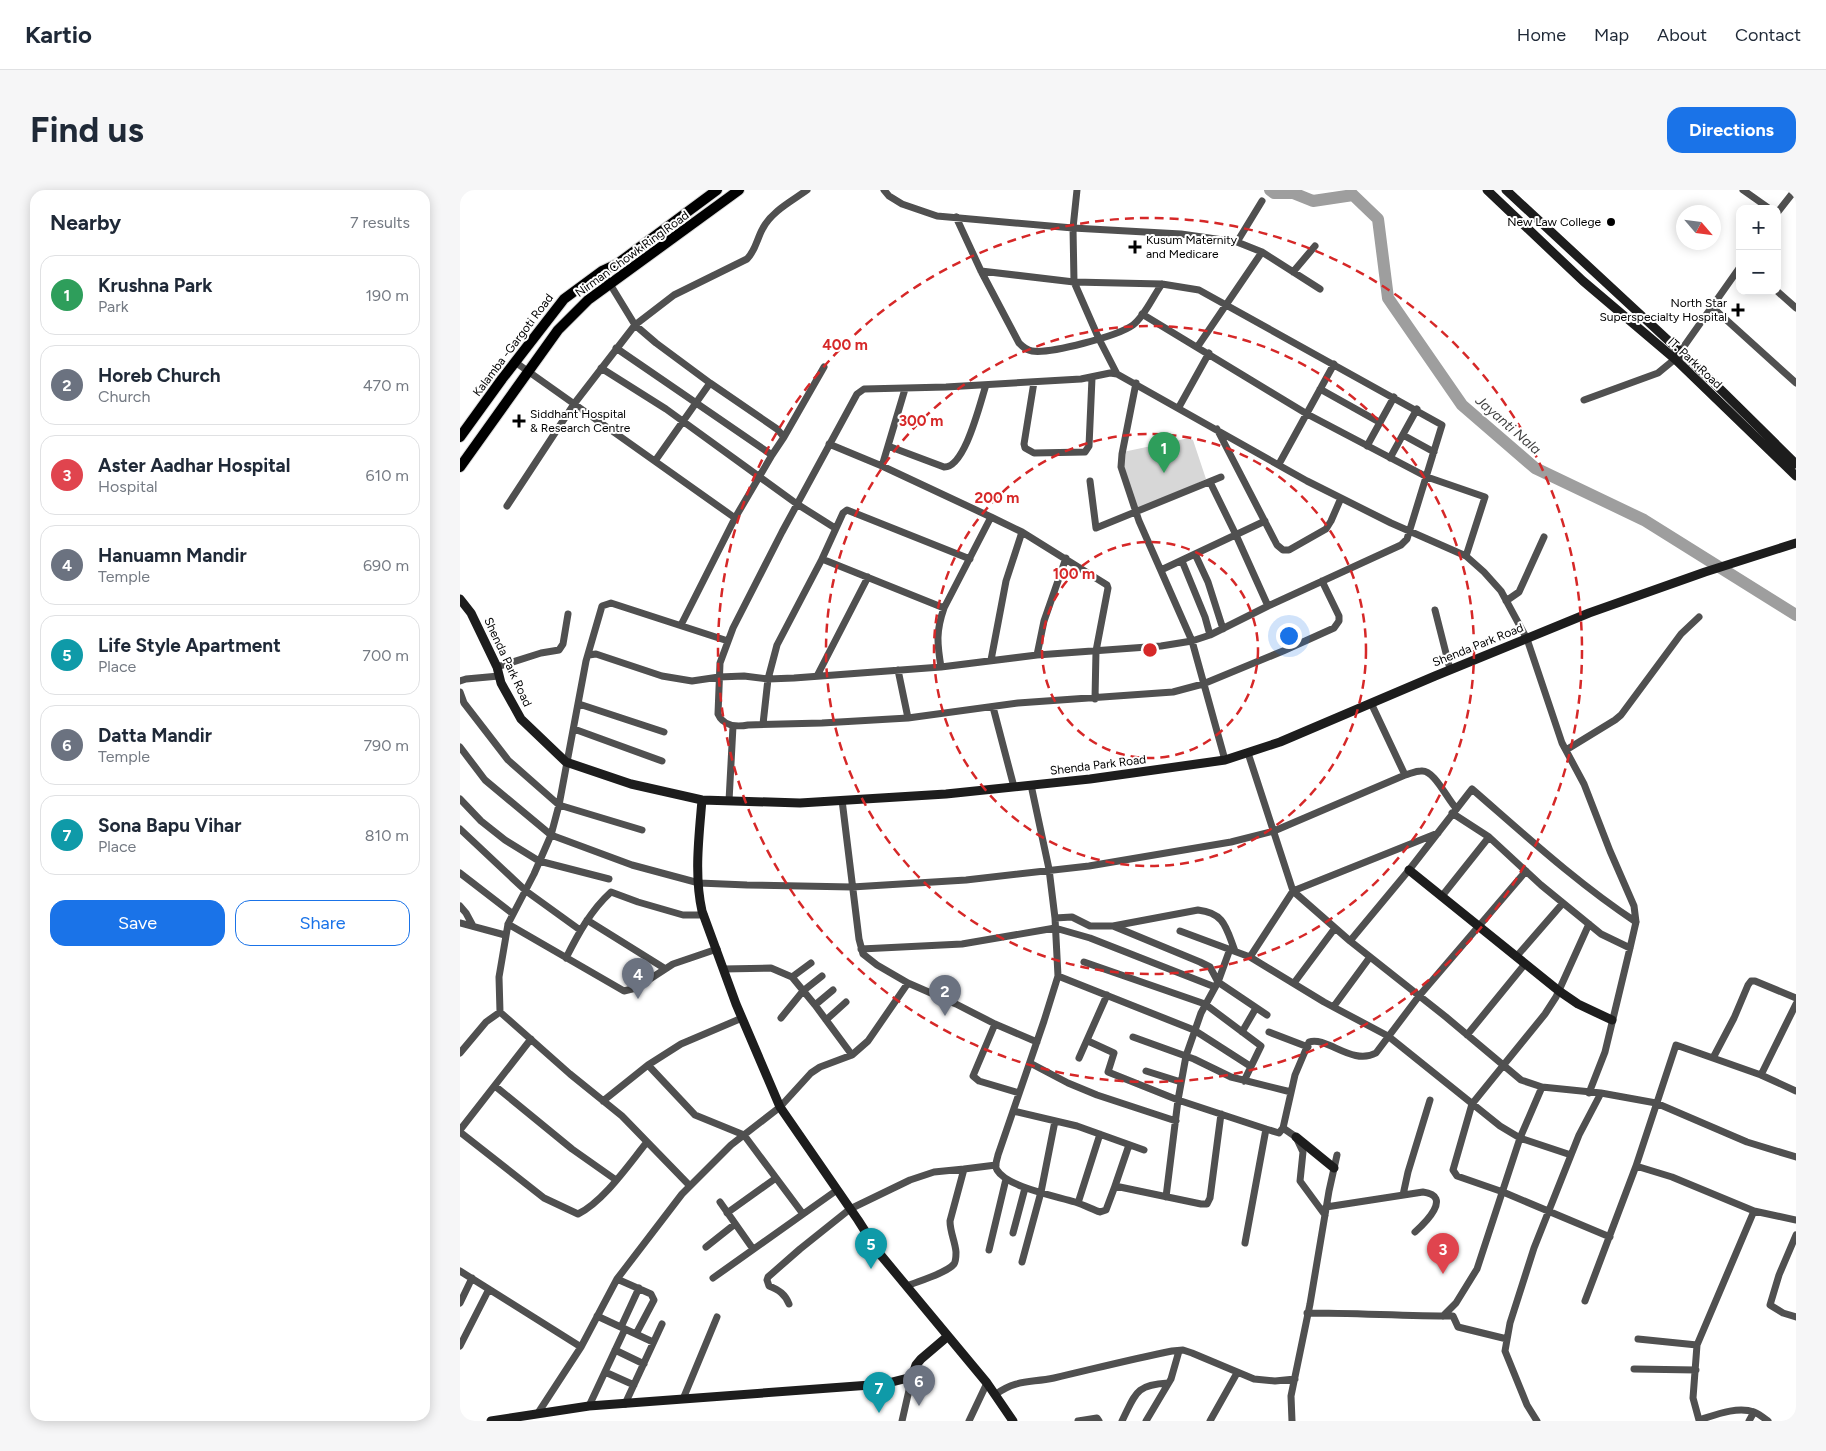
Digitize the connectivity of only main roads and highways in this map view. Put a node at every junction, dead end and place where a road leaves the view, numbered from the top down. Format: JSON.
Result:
{"nodes":[{"id":1,"x":717,"y":190,"type":"edge"},
{"id":2,"x":739,"y":190,"type":"edge"},
{"id":3,"x":1486,"y":190,"type":"edge"},
{"id":4,"x":1506,"y":190,"type":"edge"},
{"id":5,"x":1678,"y":355,"type":"junction"},
{"id":6,"x":460,"y":436,"type":"edge"},
{"id":7,"x":1796,"y":464,"type":"edge"},
{"id":8,"x":460,"y":467,"type":"edge"},
{"id":9,"x":1796,"y":476,"type":"edge"},
{"id":10,"x":1796,"y":543,"type":"edge"},
{"id":11,"x":460,"y":599,"type":"edge"},
{"id":12,"x":702,"y":800,"type":"junction"},
{"id":13,"x":1409,"y":870,"type":"road end"},
{"id":14,"x":1612,"y":1020,"type":"road end"},
{"id":15,"x":1296,"y":1137,"type":"road end"},
{"id":16,"x":1334,"y":1168,"type":"road end"},
{"id":17,"x":945,"y":1332,"type":"junction"},
{"id":18,"x":491,"y":1421,"type":"edge"},
{"id":19,"x":1013,"y":1421,"type":"edge"}],
"edges":[{"from":1,"to":6,"type":"main road","name":"Kalamba -Gargoti Road"},
{"from":2,"to":8,"type":"main road","name":"Nirman Chowk Ring Road"},
{"from":3,"to":5,"type":"main road","name":"IT. Park Road"},
{"from":4,"to":5,"type":"main road","name":"IT. Park Road"},
{"from":5,"to":7,"type":"main road","name":"IT. Park Road"},
{"from":5,"to":9,"type":"main road","name":"IT. Park Road"},
{"from":10,"to":12,"type":"main road","name":"Shenda Park Road"},
{"from":11,"to":12,"type":"main road","name":"Shenda Park Road"},
{"from":12,"to":17,"type":"main road"},
{"from":13,"to":14,"type":"main road"},
{"from":15,"to":16,"type":"main road"},
{"from":17,"to":18,"type":"main road"},
{"from":17,"to":19,"type":"main road"}]}
